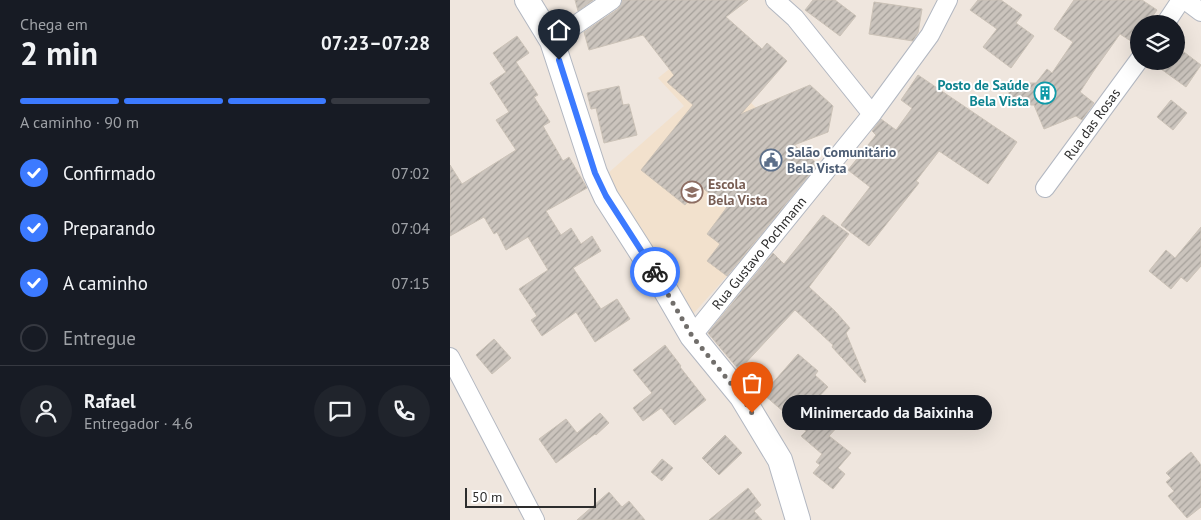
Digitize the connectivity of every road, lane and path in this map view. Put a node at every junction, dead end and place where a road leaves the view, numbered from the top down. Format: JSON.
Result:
{"nodes":[{"id":1,"x":527,"y":0,"type":"edge"},
{"id":2,"x":612,"y":0,"type":"edge"},
{"id":3,"x":775,"y":0,"type":"edge"},
{"id":4,"x":948,"y":0,"type":"edge"},
{"id":5,"x":1183,"y":0,"type":"edge"},
{"id":6,"x":1201,"y":12,"type":"edge"},
{"id":7,"x":1172,"y":15,"type":"edge"},
{"id":8,"x":552,"y":41,"type":"junction"},
{"id":9,"x":1132,"y":70,"type":"edge"},
{"id":10,"x":872,"y":114,"type":"junction"},
{"id":11,"x":1045,"y":188,"type":"dead end"},
{"id":12,"x":692,"y":336,"type":"junction"},
{"id":13,"x":450,"y":357,"type":"edge"},
{"id":14,"x":536,"y":520,"type":"edge"},
{"id":15,"x":798,"y":520,"type":"edge"}],
"edges":[{"from":1,"to":8,"type":"main road"},
{"from":2,"to":8,"type":"street"},
{"from":3,"to":10,"type":"street"},
{"from":4,"to":10,"type":"street","name":"Rua Gustavo Pochmann"},
{"from":5,"to":6,"type":"street"},
{"from":5,"to":7,"type":"street"},
{"from":8,"to":12,"type":"main road"},
{"from":9,"to":11,"type":"street","name":"Rua das Rosas"},
{"from":10,"to":12,"type":"street","name":"Rua Gustavo Pochmann"},
{"from":12,"to":15,"type":"main road"},
{"from":13,"to":14,"type":"street"}]}
